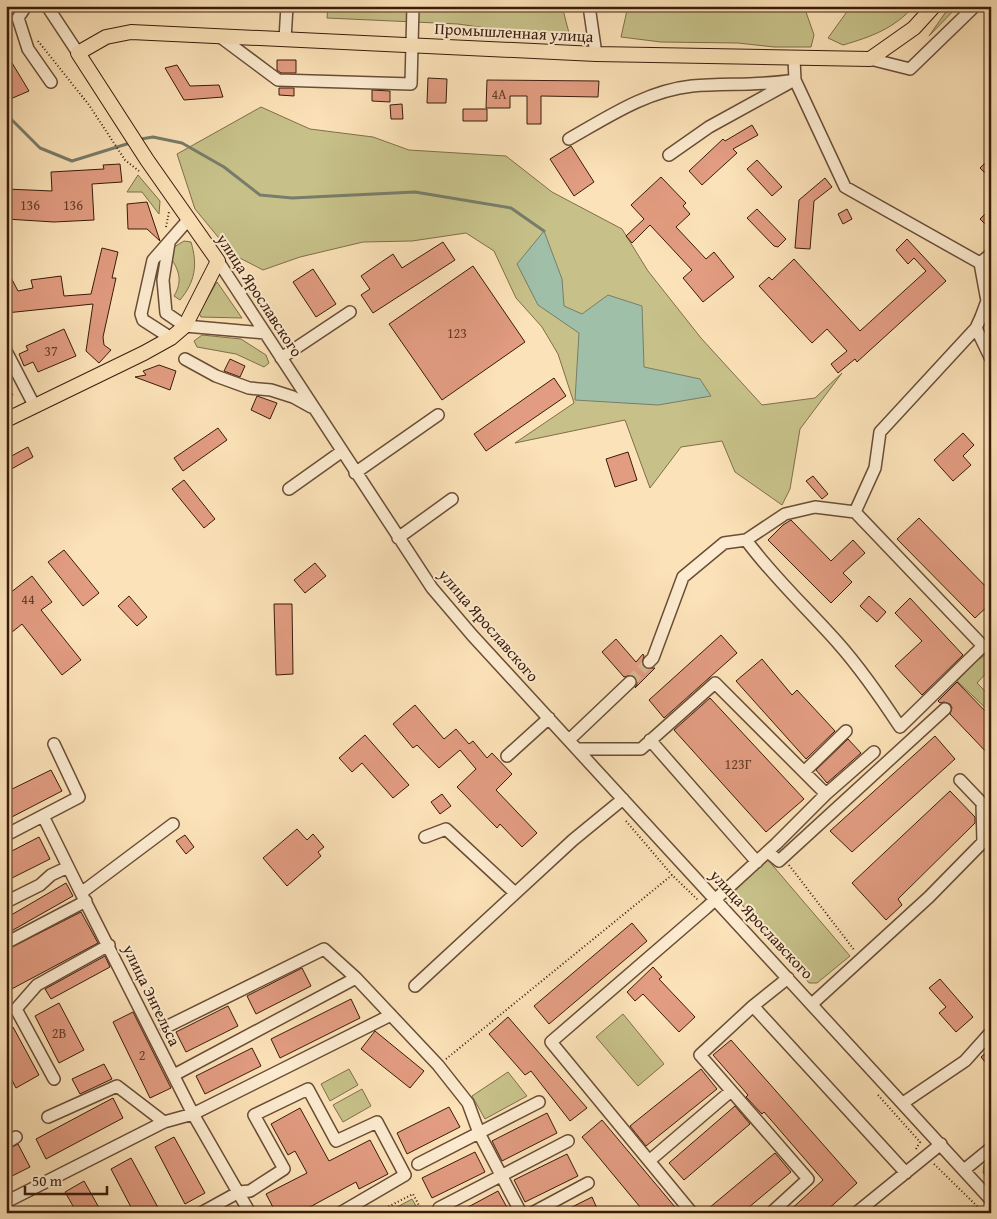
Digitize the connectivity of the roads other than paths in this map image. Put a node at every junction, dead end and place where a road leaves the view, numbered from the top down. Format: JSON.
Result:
{"nodes":[{"id":1,"x":26,"y":6,"type":"edge"},
{"id":2,"x":47,"y":6,"type":"edge"},
{"id":3,"x":286,"y":6,"type":"edge"},
{"id":4,"x":413,"y":6,"type":"edge"},
{"id":5,"x":589,"y":6,"type":"edge"},
{"id":6,"x":934,"y":6,"type":"edge"},
{"id":7,"x":975,"y":6,"type":"edge"},
{"id":8,"x":219,"y":36,"type":"junction"},
{"id":9,"x":285,"y":39,"type":"junction"},
{"id":10,"x":412,"y":44,"type":"junction"},
{"id":11,"x":78,"y":53,"type":"junction"},
{"id":12,"x":596,"y":54,"type":"junction"},
{"id":13,"x":794,"y":59,"type":"junction"},
{"id":14,"x":870,"y":59,"type":"junction"},
{"id":15,"x":795,"y":80,"type":"junction"},
{"id":16,"x":50,"y":82,"type":"dead end"},
{"id":17,"x":569,"y":139,"type":"dead end"},
{"id":18,"x":669,"y":155,"type":"dead end"},
{"id":19,"x":188,"y":220,"type":"junction"},
{"id":20,"x":168,"y":243,"type":"junction"},
{"id":21,"x":991,"y":254,"type":"edge"},
{"id":22,"x":218,"y":262,"type":"junction"},
{"id":23,"x":980,"y":263,"type":"junction"},
{"id":24,"x":350,"y":312,"type":"dead end"},
{"id":25,"x":185,"y":326,"type":"junction"},
{"id":26,"x":976,"y":328,"type":"junction"},
{"id":27,"x":265,"y":333,"type":"junction"},
{"id":28,"x":171,"y":338,"type":"junction"},
{"id":29,"x":6,"y":351,"type":"edge"},
{"id":30,"x":186,"y":358,"type":"dead end"},
{"id":31,"x":281,"y":358,"type":"junction"},
{"id":32,"x":991,"y":359,"type":"edge"},
{"id":33,"x":34,"y":405,"type":"junction"},
{"id":34,"x":312,"y":407,"type":"junction"},
{"id":35,"x":438,"y":415,"type":"dead end"},
{"id":36,"x":6,"y":420,"type":"edge"},
{"id":37,"x":341,"y":452,"type":"junction"},
{"id":38,"x":355,"y":473,"type":"junction"},
{"id":39,"x":289,"y":489,"type":"dead end"},
{"id":40,"x":452,"y":499,"type":"dead end"},
{"id":41,"x":855,"y":512,"type":"junction"},
{"id":42,"x":398,"y":538,"type":"junction"},
{"id":43,"x":746,"y":540,"type":"junction"},
{"id":44,"x":987,"y":642,"type":"edge"},
{"id":45,"x":649,"y":662,"type":"tunnel mouth"},
{"id":46,"x":630,"y":682,"type":"tunnel mouth"},
{"id":47,"x":945,"y":708,"type":"dead end"},
{"id":48,"x":549,"y":718,"type":"junction"},
{"id":49,"x":846,"y":731,"type":"dead end"},
{"id":50,"x":650,"y":740,"type":"junction"},
{"id":51,"x":54,"y":744,"type":"dead end"},
{"id":52,"x":573,"y":744,"type":"junction"},
{"id":53,"x":874,"y":752,"type":"dead end"},
{"id":54,"x":507,"y":756,"type":"dead end"},
{"id":55,"x":804,"y":772,"type":"junction"},
{"id":56,"x":960,"y":780,"type":"dead end"},
{"id":57,"x":826,"y":794,"type":"junction"},
{"id":58,"x":991,"y":795,"type":"edge"},
{"id":59,"x":623,"y":798,"type":"junction"},
{"id":60,"x":982,"y":803,"type":"junction"},
{"id":61,"x":43,"y":816,"type":"junction"},
{"id":62,"x":173,"y":824,"type":"dead end"},
{"id":63,"x":6,"y":835,"type":"edge"},
{"id":64,"x":425,"y":837,"type":"dead end"},
{"id":65,"x":768,"y":852,"type":"junction"},
{"id":66,"x":757,"y":862,"type":"junction"},
{"id":67,"x":68,"y":867,"type":"junction"},
{"id":68,"x":515,"y":893,"type":"junction"},
{"id":69,"x":83,"y":897,"type":"junction"},
{"id":70,"x":715,"y":899,"type":"junction"},
{"id":71,"x":6,"y":902,"type":"edge"},
{"id":72,"x":6,"y":943,"type":"edge"},
{"id":73,"x":109,"y":945,"type":"junction"},
{"id":74,"x":356,"y":978,"type":"junction"},
{"id":75,"x":788,"y":978,"type":"junction"},
{"id":76,"x":415,"y":986,"type":"dead end"},
{"id":77,"x":812,"y":1004,"type":"junction"},
{"id":78,"x":753,"y":1006,"type":"junction"},
{"id":79,"x":11,"y":1012,"type":"edge"},
{"id":80,"x":391,"y":1015,"type":"junction"},
{"id":81,"x":166,"y":1027,"type":"dead end"},
{"id":82,"x":991,"y":1032,"type":"edge"},
{"id":83,"x":174,"y":1075,"type":"junction"},
{"id":84,"x":54,"y":1078,"type":"dead end"},
{"id":85,"x":731,"y":1091,"type":"junction"},
{"id":86,"x":539,"y":1102,"type":"dead end"},
{"id":87,"x":903,"y":1103,"type":"junction"},
{"id":88,"x":193,"y":1114,"type":"junction"},
{"id":89,"x":48,"y":1118,"type":"dead end"},
{"id":90,"x":164,"y":1122,"type":"junction"},
{"id":91,"x":479,"y":1133,"type":"junction"},
{"id":92,"x":568,"y":1141,"type":"dead end"},
{"id":93,"x":941,"y":1144,"type":"junction"},
{"id":94,"x":991,"y":1148,"type":"edge"},
{"id":95,"x":648,"y":1161,"type":"junction"},
{"id":96,"x":418,"y":1164,"type":"dead end"},
{"id":97,"x":964,"y":1170,"type":"junction"},
{"id":98,"x":906,"y":1173,"type":"junction"},
{"id":99,"x":502,"y":1176,"type":"junction"},
{"id":100,"x":588,"y":1183,"type":"dead end"},
{"id":101,"x":239,"y":1192,"type":"junction"},
{"id":102,"x":991,"y":1200,"type":"edge"},
{"id":103,"x":6,"y":1202,"type":"edge"},
{"id":104,"x":439,"y":1208,"type":"dead end"},
{"id":105,"x":200,"y":1213,"type":"edge"},
{"id":106,"x":250,"y":1213,"type":"edge"},
{"id":107,"x":340,"y":1213,"type":"edge"},
{"id":108,"x":520,"y":1213,"type":"edge"},
{"id":109,"x":532,"y":1213,"type":"edge"},
{"id":110,"x":692,"y":1213,"type":"edge"},
{"id":111,"x":771,"y":1213,"type":"edge"},
{"id":112,"x":856,"y":1213,"type":"edge"}],
"edges":[{"from":1,"to":16,"type":"street"},
{"from":2,"to":11,"type":"street","name":"улица Ярославского"},
{"from":3,"to":9,"type":"street"},
{"from":4,"to":10,"type":"street"},
{"from":5,"to":12,"type":"street"},
{"from":6,"to":14,"type":"main road"},
{"from":7,"to":14,"type":"street"},
{"from":8,"to":9,"type":"main road","name":"Промышленная улица"},
{"from":8,"to":10,"type":"street"},
{"from":8,"to":11,"type":"main road","name":"Промышленная улица"},
{"from":9,"to":10,"type":"main road","name":"Промышленная улица"},
{"from":10,"to":12,"type":"main road","name":"Промышленная улица"},
{"from":11,"to":19,"type":"main road","name":"улица Ярославского"},
{"from":12,"to":13,"type":"main road","name":"Промышленная улица"},
{"from":13,"to":14,"type":"main road","name":"Промышленная улица"},
{"from":13,"to":15,"type":"street"},
{"from":15,"to":17,"type":"street"},
{"from":15,"to":18,"type":"street"},
{"from":15,"to":23,"type":"street"},
{"from":19,"to":20,"type":"street"},
{"from":19,"to":22,"type":"main road","name":"улица Ярославского"},
{"from":20,"to":25,"type":"street"},
{"from":20,"to":28,"type":"street"},
{"from":21,"to":23,"type":"street"},
{"from":22,"to":25,"type":"main road"},
{"from":22,"to":27,"type":"street","name":"улица Ярославского"},
{"from":23,"to":26,"type":"street"},
{"from":24,"to":31,"type":"street"},
{"from":25,"to":27,"type":"street"},
{"from":25,"to":28,"type":"main road"},
{"from":26,"to":32,"type":"street"},
{"from":26,"to":41,"type":"street"},
{"from":27,"to":31,"type":"street","name":"улица Ярославского"},
{"from":28,"to":33,"type":"main road"},
{"from":29,"to":33,"type":"street"},
{"from":30,"to":34,"type":"street"},
{"from":31,"to":34,"type":"street","name":"улица Ярославского"},
{"from":33,"to":36,"type":"main road"},
{"from":34,"to":37,"type":"street","name":"улица Ярославского"},
{"from":35,"to":38,"type":"street"},
{"from":37,"to":38,"type":"street","name":"улица Ярославского"},
{"from":37,"to":39,"type":"street"},
{"from":38,"to":42,"type":"street","name":"улица Ярославского"},
{"from":40,"to":42,"type":"street"},
{"from":41,"to":43,"type":"street"},
{"from":41,"to":44,"type":"street"},
{"from":42,"to":48,"type":"street","name":"улица Ярославского"},
{"from":43,"to":44,"type":"street"},
{"from":43,"to":45,"type":"street"},
{"from":46,"to":52,"type":"street"},
{"from":47,"to":65,"type":"street"},
{"from":48,"to":52,"type":"street","name":"улица Ярославского"},
{"from":48,"to":54,"type":"street"},
{"from":49,"to":55,"type":"street"},
{"from":50,"to":52,"type":"street"},
{"from":50,"to":55,"type":"street"},
{"from":50,"to":66,"type":"street"},
{"from":51,"to":61,"type":"street"},
{"from":52,"to":59,"type":"street","name":"улица Ярославского"},
{"from":53,"to":57,"type":"street"},
{"from":55,"to":57,"type":"street"},
{"from":56,"to":60,"type":"street"},
{"from":57,"to":65,"type":"street"},
{"from":58,"to":60,"type":"street"},
{"from":59,"to":68,"type":"street"},
{"from":59,"to":70,"type":"street","name":"улица Ярославского"},
{"from":60,"to":77,"type":"street"},
{"from":61,"to":63,"type":"street"},
{"from":61,"to":67,"type":"street","name":"улица Энгельса"},
{"from":62,"to":69,"type":"street"},
{"from":64,"to":68,"type":"street"},
{"from":65,"to":66,"type":"street"},
{"from":66,"to":70,"type":"street"},
{"from":67,"to":69,"type":"street","name":"улица Энгельса"},
{"from":67,"to":71,"type":"street"},
{"from":68,"to":76,"type":"street"},
{"from":69,"to":72,"type":"street"},
{"from":69,"to":73,"type":"street","name":"улица Энгельса"},
{"from":70,"to":75,"type":"street","name":"улица Ярославского"},
{"from":70,"to":95,"type":"street"},
{"from":73,"to":79,"type":"street"},
{"from":73,"to":83,"type":"street","name":"улица Энгельса"},
{"from":74,"to":80,"type":"street"},
{"from":74,"to":81,"type":"street"},
{"from":74,"to":83,"type":"street"},
{"from":75,"to":77,"type":"street","name":"улица Ярославского"},
{"from":75,"to":78,"type":"street"},
{"from":77,"to":87,"type":"street","name":"улица Ярославского"},
{"from":78,"to":85,"type":"street"},
{"from":78,"to":98,"type":"street"},
{"from":79,"to":84,"type":"street"},
{"from":80,"to":88,"type":"street"},
{"from":80,"to":91,"type":"street"},
{"from":82,"to":87,"type":"street"},
{"from":83,"to":88,"type":"street","name":"улица Энгельса"},
{"from":85,"to":95,"type":"street"},
{"from":85,"to":111,"type":"street"},
{"from":86,"to":91,"type":"street"},
{"from":87,"to":93,"type":"street","name":"улица Ярославского"},
{"from":88,"to":90,"type":"street"},
{"from":88,"to":101,"type":"street","name":"улица Энгельса"},
{"from":89,"to":90,"type":"street"},
{"from":90,"to":103,"type":"street"},
{"from":91,"to":96,"type":"street"},
{"from":91,"to":99,"type":"street"},
{"from":92,"to":99,"type":"street"},
{"from":93,"to":97,"type":"street","name":"улица Ярославского"},
{"from":93,"to":98,"type":"street"},
{"from":94,"to":97,"type":"street"},
{"from":95,"to":110,"type":"street"},
{"from":97,"to":102,"type":"street","name":"улица Ярославского"},
{"from":98,"to":112,"type":"street"},
{"from":99,"to":104,"type":"street"},
{"from":99,"to":108,"type":"street"},
{"from":100,"to":109,"type":"street"},
{"from":101,"to":105,"type":"street"},
{"from":101,"to":106,"type":"street","name":"улица Энгельса"},
{"from":101,"to":107,"type":"street"}]}
